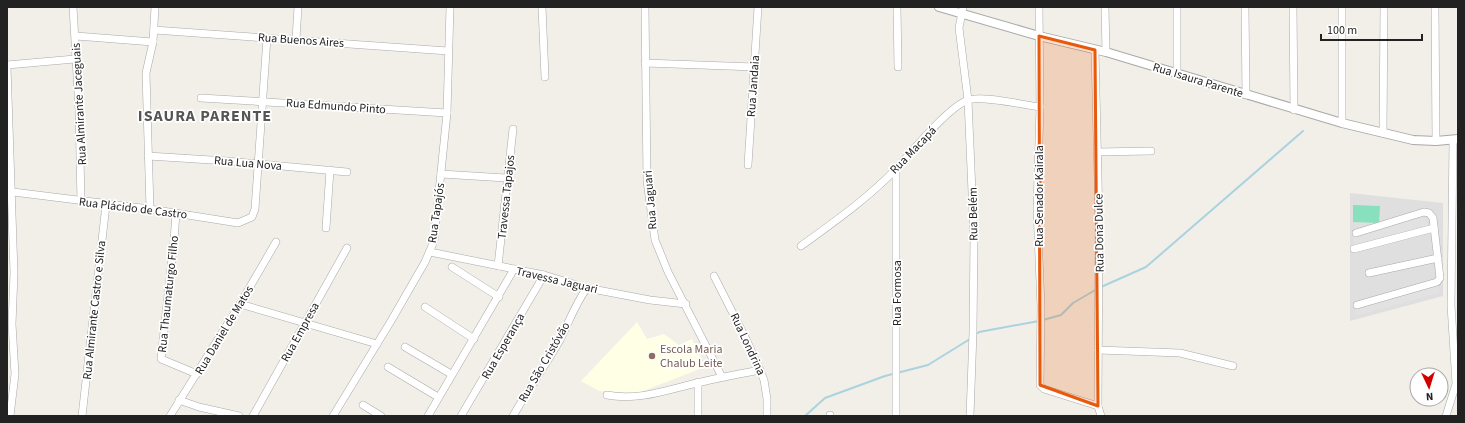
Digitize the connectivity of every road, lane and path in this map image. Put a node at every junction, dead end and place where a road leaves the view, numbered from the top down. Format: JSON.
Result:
{"nodes":[{"id":1,"x":73,"y":7,"type":"edge"},
{"id":2,"x":155,"y":7,"type":"edge"},
{"id":3,"x":298,"y":7,"type":"edge"},
{"id":4,"x":450,"y":7,"type":"edge"},
{"id":5,"x":542,"y":7,"type":"edge"},
{"id":6,"x":645,"y":7,"type":"edge"},
{"id":7,"x":758,"y":7,"type":"edge"},
{"id":8,"x":897,"y":7,"type":"edge"},
{"id":9,"x":939,"y":7,"type":"edge"},
{"id":10,"x":1039,"y":7,"type":"edge"},
{"id":11,"x":1105,"y":7,"type":"edge"},
{"id":12,"x":1177,"y":7,"type":"edge"},
{"id":13,"x":1245,"y":7,"type":"edge"},
{"id":14,"x":1293,"y":7,"type":"edge"},
{"id":15,"x":1342,"y":7,"type":"edge"},
{"id":16,"x":1384,"y":7,"type":"edge"},
{"id":17,"x":1435,"y":7,"type":"edge"},
{"id":18,"x":962,"y":10,"type":"edge"},
{"id":19,"x":154,"y":30,"type":"junction"},
{"id":20,"x":76,"y":36,"type":"junction"},
{"id":21,"x":1039,"y":36,"type":"junction"},
{"id":22,"x":267,"y":38,"type":"junction"},
{"id":23,"x":296,"y":39,"type":"junction"},
{"id":24,"x":153,"y":42,"type":"junction"},
{"id":25,"x":1095,"y":50,"type":"junction"},
{"id":26,"x":448,"y":51,"type":"junction"},
{"id":27,"x":1106,"y":52,"type":"junction"},
{"id":28,"x":75,"y":58,"type":"junction"},
{"id":29,"x":645,"y":63,"type":"junction"},
{"id":30,"x":7,"y":66,"type":"edge"},
{"id":31,"x":755,"y":67,"type":"junction"},
{"id":32,"x":898,"y":68,"type":"dead end"},
{"id":33,"x":1177,"y":73,"type":"junction"},
{"id":34,"x":545,"y":76,"type":"dead end"},
{"id":35,"x":1246,"y":95,"type":"junction"},
{"id":36,"x":201,"y":98,"type":"dead end"},
{"id":37,"x":968,"y":100,"type":"junction"},
{"id":38,"x":262,"y":101,"type":"junction"},
{"id":39,"x":1040,"y":107,"type":"junction"},
{"id":40,"x":1294,"y":110,"type":"junction"},
{"id":41,"x":446,"y":113,"type":"junction"},
{"id":42,"x":1342,"y":123,"type":"junction"},
{"id":43,"x":513,"y":128,"type":"dead end"},
{"id":44,"x":1383,"y":133,"type":"junction"},
{"id":45,"x":1455,"y":140,"type":"edge"},
{"id":46,"x":1436,"y":141,"type":"junction"},
{"id":47,"x":1151,"y":151,"type":"dead end"},
{"id":48,"x":1097,"y":152,"type":"junction"},
{"id":49,"x":148,"y":156,"type":"junction"},
{"id":50,"x":257,"y":164,"type":"junction"},
{"id":51,"x":748,"y":165,"type":"dead end"},
{"id":52,"x":896,"y":169,"type":"junction"},
{"id":53,"x":330,"y":170,"type":"junction"},
{"id":54,"x":347,"y":172,"type":"dead end"},
{"id":55,"x":441,"y":174,"type":"junction"},
{"id":56,"x":506,"y":178,"type":"junction"},
{"id":57,"x":13,"y":192,"type":"junction"},
{"id":58,"x":81,"y":202,"type":"junction"},
{"id":59,"x":106,"y":205,"type":"junction"},
{"id":60,"x":150,"y":209,"type":"junction"},
{"id":61,"x":176,"y":213,"type":"junction"},
{"id":62,"x":326,"y":228,"type":"dead end"},
{"id":63,"x":1434,"y":228,"type":"junction"},
{"id":64,"x":1455,"y":230,"type":"edge"},
{"id":65,"x":1356,"y":233,"type":"dead end"},
{"id":66,"x":276,"y":242,"type":"dead end"},
{"id":67,"x":801,"y":246,"type":"dead end"},
{"id":68,"x":347,"y":248,"type":"dead end"},
{"id":69,"x":1354,"y":249,"type":"dead end"},
{"id":70,"x":430,"y":252,"type":"junction"},
{"id":71,"x":1438,"y":261,"type":"junction"},
{"id":72,"x":1451,"y":263,"type":"junction"},
{"id":73,"x":498,"y":266,"type":"junction"},
{"id":74,"x":452,"y":267,"type":"dead end"},
{"id":75,"x":514,"y":269,"type":"junction"},
{"id":76,"x":1369,"y":273,"type":"dead end"},
{"id":77,"x":1451,"y":273,"type":"junction"},
{"id":78,"x":1440,"y":274,"type":"junction"},
{"id":79,"x":544,"y":275,"type":"junction"},
{"id":80,"x":714,"y":276,"type":"dead end"},
{"id":81,"x":587,"y":288,"type":"junction"},
{"id":82,"x":499,"y":297,"type":"junction"},
{"id":83,"x":240,"y":304,"type":"junction"},
{"id":84,"x":686,"y":304,"type":"junction"},
{"id":85,"x":1357,"y":305,"type":"dead end"},
{"id":86,"x":1455,"y":305,"type":"edge"},
{"id":87,"x":425,"y":308,"type":"dead end"},
{"id":88,"x":304,"y":323,"type":"junction"},
{"id":89,"x":474,"y":339,"type":"junction"},
{"id":90,"x":377,"y":344,"type":"junction"},
{"id":91,"x":405,"y":347,"type":"dead end"},
{"id":92,"x":1098,"y":350,"type":"junction"},
{"id":93,"x":1233,"y":366,"type":"dead end"},
{"id":94,"x":388,"y":367,"type":"dead end"},
{"id":95,"x":760,"y":370,"type":"junction"},
{"id":96,"x":197,"y":374,"type":"junction"},
{"id":97,"x":451,"y":374,"type":"junction"},
{"id":98,"x":722,"y":377,"type":"junction"},
{"id":99,"x":698,"y":382,"type":"junction"},
{"id":100,"x":1457,"y":386,"type":"edge"},
{"id":101,"x":607,"y":395,"type":"dead end"},
{"id":102,"x":438,"y":397,"type":"junction"},
{"id":103,"x":179,"y":400,"type":"junction"},
{"id":104,"x":363,"y":405,"type":"dead end"},
{"id":105,"x":1098,"y":406,"type":"junction"},
{"id":106,"x":10,"y":416,"type":"edge"},
{"id":107,"x":82,"y":416,"type":"edge"},
{"id":108,"x":170,"y":416,"type":"edge"},
{"id":109,"x":239,"y":416,"type":"edge"},
{"id":110,"x":253,"y":416,"type":"edge"},
{"id":111,"x":333,"y":416,"type":"edge"},
{"id":112,"x":381,"y":416,"type":"edge"},
{"id":113,"x":428,"y":416,"type":"edge"},
{"id":114,"x":461,"y":416,"type":"edge"},
{"id":115,"x":513,"y":416,"type":"edge"},
{"id":116,"x":698,"y":416,"type":"edge"},
{"id":117,"x":767,"y":416,"type":"edge"},
{"id":118,"x":896,"y":416,"type":"edge"},
{"id":119,"x":970,"y":416,"type":"edge"},
{"id":120,"x":1101,"y":416,"type":"edge"},
{"id":121,"x":1446,"y":416,"type":"edge"}],
"edges":[{"from":1,"to":20,"type":"street","name":"Rua Almirante Jaceguais"},
{"from":2,"to":19,"type":"street"},
{"from":3,"to":23,"type":"street"},
{"from":4,"to":26,"type":"street","name":"Rua Tapajós"},
{"from":5,"to":34,"type":"street"},
{"from":6,"to":29,"type":"street","name":"Rua Jaguari"},
{"from":7,"to":31,"type":"street","name":"Rua Jandaia"},
{"from":8,"to":32,"type":"street"},
{"from":9,"to":18,"type":"street","name":"Rua Isaura Parente"},
{"from":10,"to":21,"type":"street","name":"Rua Senador Kairala"},
{"from":11,"to":27,"type":"street"},
{"from":12,"to":33,"type":"street"},
{"from":13,"to":35,"type":"street"},
{"from":14,"to":40,"type":"street"},
{"from":15,"to":42,"type":"street"},
{"from":16,"to":44,"type":"street"},
{"from":17,"to":46,"type":"street"},
{"from":18,"to":21,"type":"street","name":"Rua Isaura Parente"},
{"from":18,"to":37,"type":"street","name":"Rua Belém"},
{"from":19,"to":22,"type":"street","name":"Rua Buenos Aires"},
{"from":19,"to":24,"type":"street"},
{"from":20,"to":24,"type":"street"},
{"from":20,"to":28,"type":"street","name":"Rua Almirante Jaceguais"},
{"from":21,"to":25,"type":"street","name":"Rua Isaura Parente"},
{"from":21,"to":39,"type":"street","name":"Rua Senador Kairala"},
{"from":22,"to":23,"type":"street","name":"Rua Buenos Aires"},
{"from":22,"to":38,"type":"street"},
{"from":23,"to":26,"type":"street","name":"Rua Buenos Aires"},
{"from":24,"to":49,"type":"street"},
{"from":25,"to":27,"type":"street","name":"Rua Isaura Parente"},
{"from":25,"to":48,"type":"street","name":"Rua Dona Dulce"},
{"from":26,"to":41,"type":"street","name":"Rua Tapajós"},
{"from":27,"to":33,"type":"street","name":"Rua Isaura Parente"},
{"from":28,"to":30,"type":"street"},
{"from":28,"to":58,"type":"street","name":"Rua Almirante Jaceguais"},
{"from":29,"to":31,"type":"street"},
{"from":29,"to":84,"type":"street","name":"Rua Jaguari"},
{"from":30,"to":57,"type":"street"},
{"from":31,"to":51,"type":"street","name":"Rua Jandaia"},
{"from":33,"to":35,"type":"street","name":"Rua Isaura Parente"},
{"from":35,"to":40,"type":"street","name":"Rua Isaura Parente"},
{"from":36,"to":38,"type":"street","name":"Rua Edmundo Pinto"},
{"from":37,"to":39,"type":"street"},
{"from":37,"to":52,"type":"street","name":"Rua Macapá"},
{"from":37,"to":119,"type":"street","name":"Rua Belém"},
{"from":38,"to":41,"type":"street","name":"Rua Edmundo Pinto"},
{"from":38,"to":50,"type":"street"},
{"from":39,"to":105,"type":"street","name":"Rua Senador Kairala"},
{"from":40,"to":42,"type":"street","name":"Rua Isaura Parente"},
{"from":41,"to":55,"type":"street","name":"Rua Tapajós"},
{"from":42,"to":44,"type":"street","name":"Rua Isaura Parente"},
{"from":43,"to":56,"type":"street","name":"Travessa Tapajos"},
{"from":44,"to":46,"type":"street","name":"Rua Isaura Parente"},
{"from":45,"to":46,"type":"street","name":"Rua Isaura Parente"},
{"from":45,"to":64,"type":"street"},
{"from":47,"to":48,"type":"street"},
{"from":48,"to":92,"type":"street","name":"Rua Dona Dulce"},
{"from":49,"to":50,"type":"street","name":"Rua Lua Nova"},
{"from":49,"to":60,"type":"street"},
{"from":50,"to":53,"type":"street","name":"Rua Lua Nova"},
{"from":50,"to":61,"type":"street","name":"Rua Plácido de Castro"},
{"from":52,"to":67,"type":"street","name":"Rua Macapá"},
{"from":52,"to":118,"type":"street","name":"Rua Formosa"},
{"from":53,"to":54,"type":"street","name":"Rua Lua Nova"},
{"from":53,"to":62,"type":"street"},
{"from":55,"to":56,"type":"street"},
{"from":55,"to":70,"type":"street","name":"Rua Tapajós"},
{"from":56,"to":73,"type":"street","name":"Travessa Tapajos"},
{"from":57,"to":58,"type":"street","name":"Rua Plácido de Castro"},
{"from":57,"to":106,"type":"street"},
{"from":58,"to":59,"type":"street","name":"Rua Plácido de Castro"},
{"from":59,"to":60,"type":"street","name":"Rua Plácido de Castro"},
{"from":59,"to":107,"type":"street","name":"Rua Almirante Castro e Silva"},
{"from":60,"to":61,"type":"street","name":"Rua Plácido de Castro"},
{"from":61,"to":96,"type":"street","name":"Rua Thaumaturgo Filho"},
{"from":63,"to":65,"type":"street"},
{"from":63,"to":69,"type":"street"},
{"from":63,"to":71,"type":"street"},
{"from":64,"to":72,"type":"street"},
{"from":66,"to":83,"type":"street","name":"Rua Daniel de Matos"},
{"from":68,"to":88,"type":"street","name":"Rua Empresa"},
{"from":70,"to":73,"type":"street","name":"Travessa Jaguari"},
{"from":70,"to":90,"type":"street","name":"Rua Tapajós"},
{"from":71,"to":72,"type":"street"},
{"from":71,"to":76,"type":"street"},
{"from":71,"to":78,"type":"street"},
{"from":72,"to":77,"type":"street"},
{"from":73,"to":75,"type":"street","name":"Travessa Jaguari"},
{"from":74,"to":82,"type":"street"},
{"from":75,"to":79,"type":"street","name":"Travessa Jaguari"},
{"from":75,"to":82,"type":"street"},
{"from":77,"to":78,"type":"street"},
{"from":77,"to":86,"type":"street"},
{"from":78,"to":85,"type":"street"},
{"from":79,"to":81,"type":"street","name":"Travessa Jaguari"},
{"from":79,"to":114,"type":"street","name":"Rua Esperança"},
{"from":80,"to":95,"type":"street","name":"Rua Londrina"},
{"from":81,"to":84,"type":"street","name":"Travessa Jaguari"},
{"from":81,"to":115,"type":"street","name":"Rua São Cristóvão"},
{"from":82,"to":89,"type":"street"},
{"from":83,"to":88,"type":"street"},
{"from":83,"to":96,"type":"street","name":"Rua Daniel de Matos"},
{"from":84,"to":98,"type":"street","name":"Rua Jaguari"},
{"from":86,"to":100,"type":"street"},
{"from":87,"to":89,"type":"street"},
{"from":88,"to":90,"type":"street"},
{"from":88,"to":110,"type":"street","name":"Rua Empresa"},
{"from":89,"to":97,"type":"street"},
{"from":90,"to":111,"type":"street","name":"Rua Tapajós"},
{"from":91,"to":97,"type":"street"},
{"from":92,"to":93,"type":"street"},
{"from":92,"to":105,"type":"street","name":"Rua Dona Dulce"},
{"from":94,"to":102,"type":"street"},
{"from":95,"to":98,"type":"street"},
{"from":95,"to":117,"type":"street","name":"Rua Londrina"},
{"from":96,"to":103,"type":"street","name":"Rua Daniel de Matos"},
{"from":97,"to":102,"type":"street"},
{"from":98,"to":99,"type":"street"},
{"from":99,"to":101,"type":"street"},
{"from":99,"to":116,"type":"street"},
{"from":100,"to":121,"type":"street"},
{"from":102,"to":113,"type":"street"},
{"from":103,"to":108,"type":"street","name":"Rua Daniel de Matos"},
{"from":103,"to":109,"type":"street"},
{"from":104,"to":112,"type":"street"},
{"from":105,"to":120,"type":"street","name":"Rua Dona Dulce"}]}
